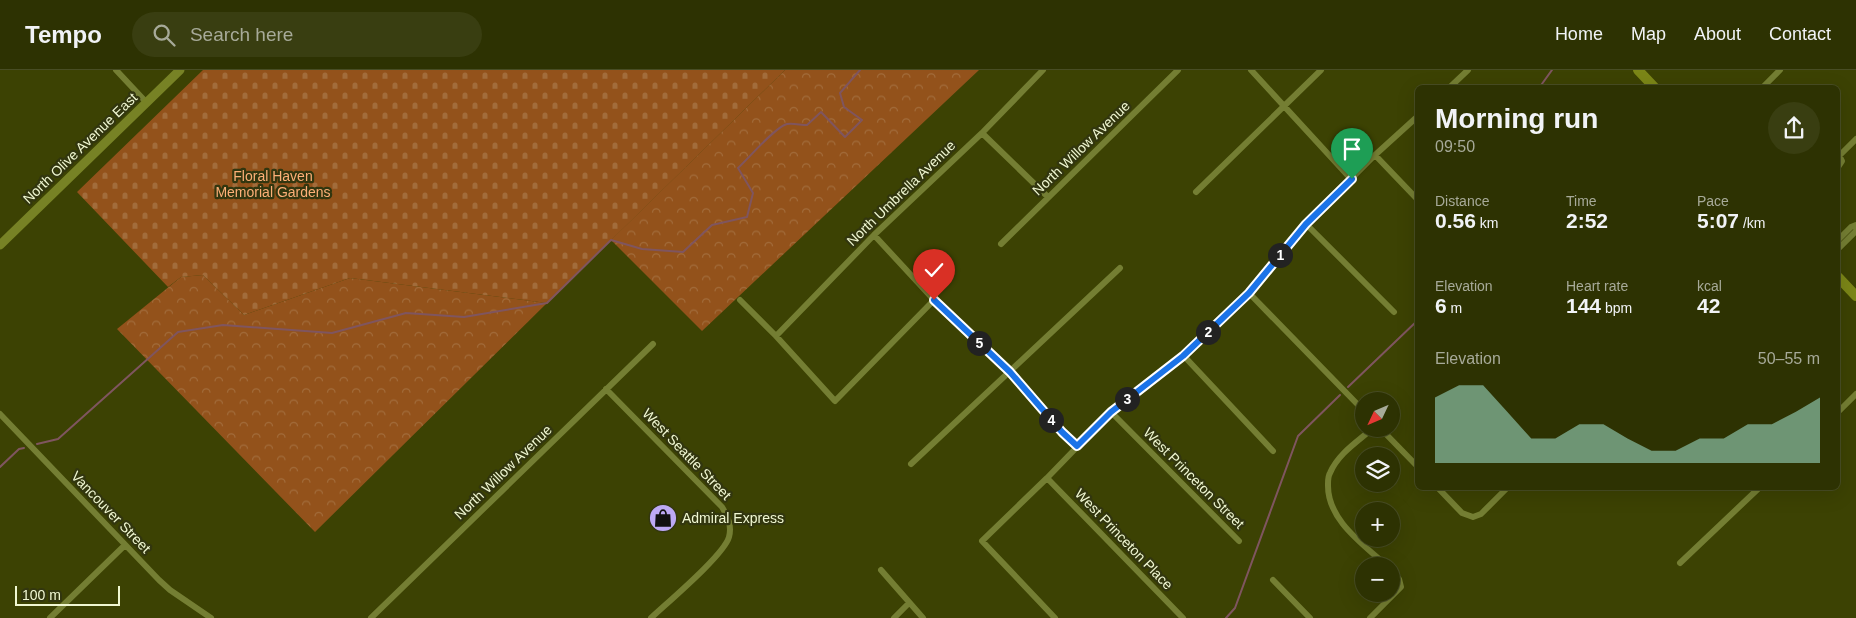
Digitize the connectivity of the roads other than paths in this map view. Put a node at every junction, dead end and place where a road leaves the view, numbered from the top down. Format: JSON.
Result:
{"nodes":[{"id":1,"x":116,"y":70,"type":"edge"},
{"id":2,"x":180,"y":70,"type":"edge"},
{"id":3,"x":1043,"y":70,"type":"edge"},
{"id":4,"x":1178,"y":70,"type":"edge"},
{"id":5,"x":1251,"y":70,"type":"edge"},
{"id":6,"x":1320,"y":70,"type":"edge"},
{"id":7,"x":1468,"y":70,"type":"edge"},
{"id":8,"x":1638,"y":70,"type":"edge"},
{"id":9,"x":1780,"y":70,"type":"edge"},
{"id":10,"x":1452,"y":85,"type":"edge"},
{"id":11,"x":1652,"y":85,"type":"edge"},
{"id":12,"x":1765,"y":85,"type":"edge"},
{"id":13,"x":146,"y":102,"type":"junction"},
{"id":14,"x":1283,"y":106,"type":"junction"},
{"id":15,"x":1415,"y":119,"type":"edge"},
{"id":16,"x":982,"y":133,"type":"junction"},
{"id":17,"x":1856,"y":139,"type":"edge"},
{"id":18,"x":1840,"y":153,"type":"edge"},
{"id":19,"x":1375,"y":156,"type":"junction"},
{"id":20,"x":1352,"y":179,"type":"junction"},
{"id":21,"x":1196,"y":192,"type":"dead end"},
{"id":22,"x":1048,"y":197,"type":"junction"},
{"id":23,"x":1415,"y":197,"type":"edge"},
{"id":24,"x":1306,"y":224,"type":"junction"},
{"id":25,"x":1856,"y":225,"type":"edge"},
{"id":26,"x":1856,"y":231,"type":"edge"},
{"id":27,"x":874,"y":235,"type":"junction"},
{"id":28,"x":1840,"y":238,"type":"edge"},
{"id":29,"x":1001,"y":244,"type":"dead end"},
{"id":30,"x":0,"y":245,"type":"edge"},
{"id":31,"x":1840,"y":247,"type":"edge"},
{"id":32,"x":1120,"y":268,"type":"dead end"},
{"id":33,"x":1840,"y":279,"type":"edge"},
{"id":34,"x":1249,"y":293,"type":"junction"},
{"id":35,"x":1856,"y":296,"type":"edge"},
{"id":36,"x":740,"y":300,"type":"dead end"},
{"id":37,"x":934,"y":300,"type":"junction"},
{"id":38,"x":1394,"y":312,"type":"dead end"},
{"id":39,"x":776,"y":336,"type":"junction"},
{"id":40,"x":653,"y":344,"type":"dead end"},
{"id":41,"x":1183,"y":356,"type":"junction"},
{"id":42,"x":1010,"y":372,"type":"junction"},
{"id":43,"x":606,"y":389,"type":"junction"},
{"id":44,"x":1856,"y":394,"type":"edge"},
{"id":45,"x":1355,"y":402,"type":"edge"},
{"id":46,"x":1840,"y":410,"type":"edge"},
{"id":47,"x":1111,"y":412,"type":"junction"},
{"id":48,"x":0,"y":414,"type":"edge"},
{"id":49,"x":1362,"y":438,"type":"edge"},
{"id":50,"x":1390,"y":438,"type":"edge"},
{"id":51,"x":1077,"y":446,"type":"junction"},
{"id":52,"x":1273,"y":451,"type":"dead end"},
{"id":53,"x":912,"y":464,"type":"dead end"},
{"id":54,"x":1415,"y":464,"type":"edge"},
{"id":55,"x":1047,"y":478,"type":"junction"},
{"id":56,"x":1440,"y":490,"type":"edge"},
{"id":57,"x":1505,"y":490,"type":"edge"},
{"id":58,"x":1757,"y":490,"type":"edge"},
{"id":59,"x":1239,"y":541,"type":"dead end"},
{"id":60,"x":125,"y":544,"type":"junction"},
{"id":61,"x":1378,"y":557,"type":"edge"},
{"id":62,"x":1680,"y":563,"type":"dead end"},
{"id":63,"x":881,"y":570,"type":"dead end"},
{"id":64,"x":1273,"y":580,"type":"dead end"},
{"id":65,"x":1386,"y":602,"type":"edge"},
{"id":66,"x":909,"y":603,"type":"junction"},
{"id":67,"x":50,"y":618,"type":"edge"},
{"id":68,"x":211,"y":618,"type":"edge"},
{"id":69,"x":372,"y":618,"type":"edge"},
{"id":70,"x":651,"y":618,"type":"edge"},
{"id":71,"x":894,"y":618,"type":"edge"},
{"id":72,"x":923,"y":618,"type":"edge"},
{"id":73,"x":1055,"y":618,"type":"edge"},
{"id":74,"x":1183,"y":618,"type":"edge"},
{"id":75,"x":1310,"y":618,"type":"edge"},
{"id":76,"x":1370,"y":618,"type":"edge"}],
"edges":[{"from":1,"to":13,"type":"street"},
{"from":2,"to":13,"type":"street","name":"North Olive Avenue East"},
{"from":3,"to":16,"type":"street","name":"North Umbrella Avenue"},
{"from":4,"to":22,"type":"street","name":"North Willow Avenue"},
{"from":5,"to":14,"type":"street"},
{"from":6,"to":14,"type":"street"},
{"from":7,"to":10,"type":"street"},
{"from":8,"to":11,"type":"main road"},
{"from":9,"to":12,"type":"street"},
{"from":13,"to":30,"type":"street","name":"North Olive Avenue East"},
{"from":14,"to":20,"type":"street"},
{"from":14,"to":21,"type":"street"},
{"from":15,"to":19,"type":"street"},
{"from":16,"to":22,"type":"street"},
{"from":16,"to":27,"type":"street","name":"North Umbrella Avenue"},
{"from":17,"to":18,"type":"street"},
{"from":19,"to":20,"type":"street"},
{"from":19,"to":23,"type":"street"},
{"from":20,"to":24,"type":"street"},
{"from":22,"to":29,"type":"street","name":"North Willow Avenue"},
{"from":24,"to":34,"type":"street"},
{"from":24,"to":38,"type":"street"},
{"from":25,"to":28,"type":"street"},
{"from":26,"to":31,"type":"street"},
{"from":27,"to":37,"type":"street"},
{"from":27,"to":39,"type":"street","name":"North Umbrella Avenue"},
{"from":32,"to":42,"type":"street"},
{"from":33,"to":35,"type":"main road"},
{"from":34,"to":41,"type":"street"},
{"from":34,"to":45,"type":"street"},
{"from":36,"to":39,"type":"street"},
{"from":37,"to":39,"type":"street"},
{"from":37,"to":42,"type":"street"},
{"from":40,"to":43,"type":"street","name":"North Willow Avenue"},
{"from":41,"to":47,"type":"street"},
{"from":41,"to":52,"type":"street"},
{"from":42,"to":51,"type":"street"},
{"from":42,"to":53,"type":"street"},
{"from":43,"to":69,"type":"street","name":"North Willow Avenue"},
{"from":43,"to":70,"type":"street","name":"West Seattle Street"},
{"from":44,"to":46,"type":"street"},
{"from":47,"to":51,"type":"street"},
{"from":47,"to":59,"type":"street","name":"West Princeton Street"},
{"from":48,"to":60,"type":"street","name":"Vancouver Street"},
{"from":49,"to":61,"type":"street"},
{"from":50,"to":54,"type":"street"},
{"from":51,"to":55,"type":"street"},
{"from":55,"to":73,"type":"street"},
{"from":55,"to":74,"type":"street","name":"West Princeton Place"},
{"from":56,"to":57,"type":"street"},
{"from":58,"to":62,"type":"street"},
{"from":60,"to":67,"type":"street"},
{"from":60,"to":68,"type":"street","name":"Vancouver Street"},
{"from":63,"to":66,"type":"street"},
{"from":64,"to":75,"type":"street"},
{"from":65,"to":76,"type":"street"},
{"from":66,"to":71,"type":"street"},
{"from":66,"to":72,"type":"street"}]}
